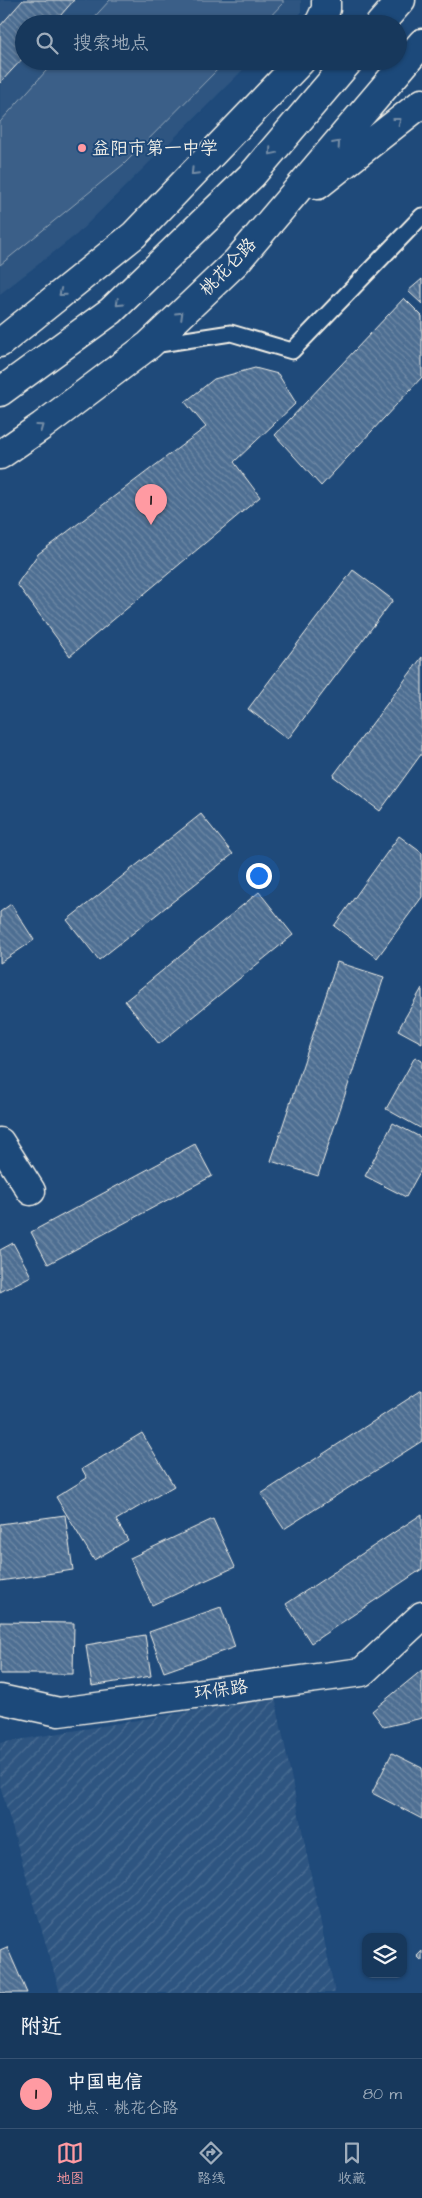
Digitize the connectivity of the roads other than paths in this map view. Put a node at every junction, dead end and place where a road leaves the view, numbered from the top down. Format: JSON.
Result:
{"nodes":[{"id":1,"x":401,"y":0,"type":"edge"},
{"id":2,"x":388,"y":15,"type":"edge"},
{"id":3,"x":422,"y":43,"type":"edge"},
{"id":4,"x":407,"y":61,"type":"edge"},
{"id":5,"x":292,"y":70,"type":"edge"},
{"id":6,"x":319,"y":70,"type":"edge"},
{"id":7,"x":340,"y":70,"type":"edge"},
{"id":8,"x":399,"y":70,"type":"edge"},
{"id":9,"x":314,"y":101,"type":"junction"},
{"id":10,"x":422,"y":103,"type":"edge"},
{"id":11,"x":422,"y":216,"type":"edge"},
{"id":12,"x":265,"y":228,"type":"junction"},
{"id":13,"x":0,"y":343,"type":"edge"},
{"id":14,"x":149,"y":345,"type":"junction"},
{"id":15,"x":0,"y":392,"type":"edge"},
{"id":16,"x":0,"y":455,"type":"edge"},
{"id":17,"x":0,"y":1142,"type":"edge"},
{"id":18,"x":31,"y":1191,"type":"dead end"},
{"id":19,"x":422,"y":1616,"type":"edge"},
{"id":20,"x":0,"y":1699,"type":"edge"}],
"edges":[{"from":1,"to":2,"type":"main road"},
{"from":4,"to":3,"type":"main road","name":"桃花仑路","one_way":true},
{"from":5,"to":13,"type":"main road","one_way":true},
{"from":6,"to":9,"type":"main road"},
{"from":7,"to":9,"type":"main road"},
{"from":12,"to":8,"type":"main road","name":"桃花仑路","one_way":true},
{"from":9,"to":15,"type":"main road","one_way":true},
{"from":12,"to":10,"type":"main road","one_way":true},
{"from":11,"to":14,"type":"lane"},
{"from":14,"to":12,"type":"main road","name":"桃花仑路","one_way":true},
{"from":16,"to":14,"type":"main road","name":"桃花仑路","one_way":true},
{"from":17,"to":18,"type":"main road"},
{"from":19,"to":20,"type":"main road","name":"环保路"}]}
